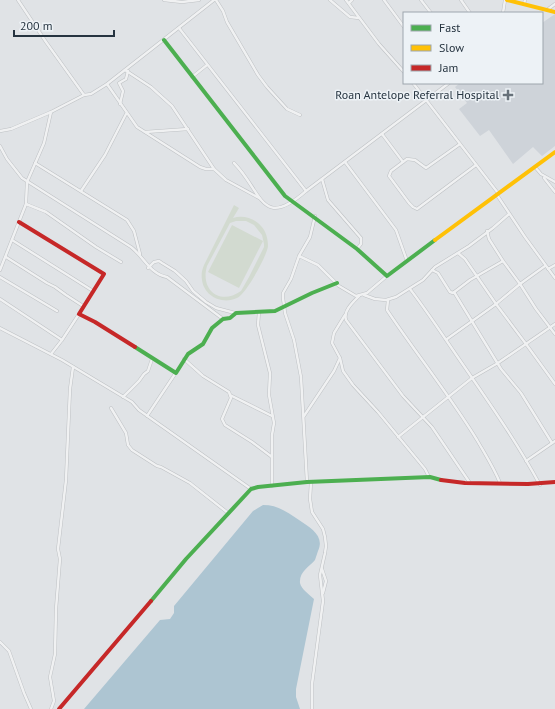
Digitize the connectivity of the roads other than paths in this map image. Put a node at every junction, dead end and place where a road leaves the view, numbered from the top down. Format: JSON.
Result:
{"nodes":[{"id":1,"x":18,"y":0,"type":"edge"},
{"id":2,"x":164,"y":0,"type":"edge"},
{"id":3,"x":199,"y":0,"type":"edge"},
{"id":4,"x":215,"y":0,"type":"edge"},
{"id":5,"x":330,"y":0,"type":"edge"},
{"id":6,"x":352,"y":0,"type":"edge"},
{"id":7,"x":384,"y":0,"type":"edge"},
{"id":8,"x":421,"y":0,"type":"edge"},
{"id":9,"x":461,"y":0,"type":"edge"},
{"id":10,"x":506,"y":0,"type":"edge"},
{"id":11,"x":347,"y":1,"type":"edge"},
{"id":12,"x":524,"y":2,"type":"edge"},
{"id":13,"x":555,"y":4,"type":"edge"},
{"id":14,"x":547,"y":10,"type":"junction"},
{"id":15,"x":429,"y":12,"type":"edge"},
{"id":16,"x":469,"y":12,"type":"edge"},
{"id":17,"x":503,"y":12,"type":"edge"},
{"id":18,"x":555,"y":12,"type":"edge"},
{"id":19,"x":360,"y":18,"type":"junction"},
{"id":20,"x":403,"y":26,"type":"edge"},
{"id":21,"x":179,"y":28,"type":"junction"},
{"id":22,"x":164,"y":40,"type":"junction"},
{"id":23,"x":207,"y":65,"type":"junction"},
{"id":24,"x":127,"y":70,"type":"junction"},
{"id":25,"x":403,"y":70,"type":"edge"},
{"id":26,"x":192,"y":77,"type":"junction"},
{"id":27,"x":107,"y":84,"type":"junction"},
{"id":28,"x":414,"y":84,"type":"edge"},
{"id":29,"x":448,"y":84,"type":"edge"},
{"id":30,"x":84,"y":95,"type":"junction"},
{"id":31,"x":426,"y":100,"type":"junction"},
{"id":32,"x":120,"y":104,"type":"junction"},
{"id":33,"x":51,"y":112,"type":"junction"},
{"id":34,"x":127,"y":114,"type":"junction"},
{"id":35,"x":300,"y":115,"type":"dead end"},
{"id":36,"x":188,"y":130,"type":"junction"},
{"id":37,"x":0,"y":131,"type":"edge"},
{"id":38,"x":145,"y":132,"type":"junction"},
{"id":39,"x":382,"y":134,"type":"junction"},
{"id":40,"x":460,"y":144,"type":"junction"},
{"id":41,"x":0,"y":146,"type":"edge"},
{"id":42,"x":555,"y":152,"type":"edge"},
{"id":43,"x":345,"y":162,"type":"junction"},
{"id":44,"x":403,"y":162,"type":"junction"},
{"id":45,"x":35,"y":163,"type":"junction"},
{"id":46,"x":234,"y":163,"type":"dead end"},
{"id":47,"x":476,"y":165,"type":"junction"},
{"id":48,"x":534,"y":167,"type":"junction"},
{"id":49,"x":214,"y":169,"type":"junction"},
{"id":50,"x":541,"y":174,"type":"junction"},
{"id":51,"x":322,"y":179,"type":"junction"},
{"id":52,"x":27,"y":182,"type":"junction"},
{"id":53,"x":555,"y":182,"type":"edge"},
{"id":54,"x":555,"y":190,"type":"edge"},
{"id":55,"x":81,"y":191,"type":"junction"},
{"id":56,"x":306,"y":191,"type":"junction"},
{"id":57,"x":497,"y":193,"type":"junction"},
{"id":58,"x":259,"y":198,"type":"junction"},
{"id":59,"x":293,"y":202,"type":"junction"},
{"id":60,"x":26,"y":204,"type":"junction"},
{"id":61,"x":509,"y":214,"type":"junction"},
{"id":62,"x":314,"y":216,"type":"junction"},
{"id":63,"x":19,"y":222,"type":"junction"},
{"id":64,"x":487,"y":231,"type":"junction"},
{"id":65,"x":12,"y":240,"type":"junction"},
{"id":66,"x":357,"y":249,"type":"junction"},
{"id":67,"x":458,"y":253,"type":"junction"},
{"id":68,"x":140,"y":254,"type":"junction"},
{"id":69,"x":299,"y":256,"type":"junction"},
{"id":70,"x":6,"y":257,"type":"junction"},
{"id":71,"x":407,"y":261,"type":"junction"},
{"id":72,"x":503,"y":261,"type":"junction"},
{"id":73,"x":121,"y":262,"type":"dead end"},
{"id":74,"x":555,"y":265,"type":"edge"},
{"id":75,"x":545,"y":266,"type":"junction"},
{"id":76,"x":148,"y":268,"type":"junction"},
{"id":77,"x":548,"y":269,"type":"junction"},
{"id":78,"x":0,"y":270,"type":"edge"},
{"id":79,"x":432,"y":270,"type":"junction"},
{"id":80,"x":388,"y":276,"type":"junction"},
{"id":81,"x":476,"y":276,"type":"junction"},
{"id":82,"x":0,"y":277,"type":"edge"},
{"id":83,"x":555,"y":278,"type":"edge"},
{"id":84,"x":337,"y":284,"type":"junction"},
{"id":85,"x":520,"y":284,"type":"junction"},
{"id":86,"x":410,"y":289,"type":"junction"},
{"id":87,"x":93,"y":291,"type":"junction"},
{"id":88,"x":454,"y":292,"type":"junction"},
{"id":89,"x":364,"y":295,"type":"junction"},
{"id":90,"x":359,"y":296,"type":"junction"},
{"id":91,"x":0,"y":299,"type":"edge"},
{"id":92,"x":388,"y":300,"type":"junction"},
{"id":93,"x":496,"y":304,"type":"junction"},
{"id":94,"x":83,"y":306,"type":"junction"},
{"id":95,"x":284,"y":307,"type":"junction"},
{"id":96,"x":57,"y":311,"type":"dead end"},
{"id":97,"x":259,"y":312,"type":"junction"},
{"id":98,"x":236,"y":313,"type":"junction"},
{"id":99,"x":79,"y":314,"type":"junction"},
{"id":100,"x":345,"y":315,"type":"junction"},
{"id":101,"x":223,"y":319,"type":"junction"},
{"id":102,"x":472,"y":321,"type":"junction"},
{"id":103,"x":555,"y":324,"type":"edge"},
{"id":104,"x":0,"y":328,"type":"edge"},
{"id":105,"x":551,"y":328,"type":"junction"},
{"id":106,"x":555,"y":334,"type":"edge"},
{"id":107,"x":447,"y":339,"type":"junction"},
{"id":108,"x":62,"y":340,"type":"junction"},
{"id":109,"x":526,"y":344,"type":"junction"},
{"id":110,"x":51,"y":354,"type":"junction"},
{"id":111,"x":340,"y":358,"type":"junction"},
{"id":112,"x":152,"y":359,"type":"junction"},
{"id":113,"x":184,"y":359,"type":"junction"},
{"id":114,"x":498,"y":363,"type":"junction"},
{"id":115,"x":73,"y":367,"type":"junction"},
{"id":116,"x":175,"y":373,"type":"junction"},
{"id":117,"x":472,"y":378,"type":"junction"},
{"id":118,"x":555,"y":384,"type":"edge"},
{"id":119,"x":230,"y":395,"type":"junction"},
{"id":120,"x":448,"y":396,"type":"junction"},
{"id":121,"x":123,"y":397,"type":"junction"},
{"id":122,"x":111,"y":408,"type":"dead end"},
{"id":123,"x":147,"y":416,"type":"junction"},
{"id":124,"x":273,"y":416,"type":"junction"},
{"id":125,"x":304,"y":417,"type":"junction"},
{"id":126,"x":424,"y":418,"type":"junction"},
{"id":127,"x":398,"y":437,"type":"junction"},
{"id":128,"x":554,"y":442,"type":"edge"},
{"id":129,"x":272,"y":457,"type":"junction"},
{"id":130,"x":526,"y":460,"type":"junction"},
{"id":131,"x":430,"y":477,"type":"junction"},
{"id":132,"x":309,"y":482,"type":"junction"},
{"id":133,"x":555,"y":482,"type":"edge"},
{"id":134,"x":470,"y":483,"type":"junction"},
{"id":135,"x":501,"y":483,"type":"junction"},
{"id":136,"x":540,"y":485,"type":"junction"},
{"id":137,"x":272,"y":486,"type":"junction"},
{"id":138,"x":251,"y":489,"type":"junction"},
{"id":139,"x":228,"y":513,"type":"junction"},
{"id":140,"x":322,"y":568,"type":"junction"},
{"id":141,"x":323,"y":593,"type":"junction"},
{"id":142,"x":0,"y":642,"type":"edge"},
{"id":143,"x":31,"y":709,"type":"edge"},
{"id":144,"x":51,"y":709,"type":"edge"},
{"id":145,"x":59,"y":709,"type":"edge"},
{"id":146,"x":312,"y":709,"type":"edge"}],
"edges":[{"from":1,"to":30,"type":"street"},
{"from":2,"to":3,"type":"street"},
{"from":4,"to":21,"type":"street"},
{"from":4,"to":35,"type":"street"},
{"from":5,"to":19,"type":"street"},
{"from":6,"to":11,"type":"street"},
{"from":7,"to":20,"type":"street"},
{"from":8,"to":15,"type":"street"},
{"from":9,"to":16,"type":"street"},
{"from":10,"to":12,"type":"street"},
{"from":10,"to":17,"type":"street"},
{"from":11,"to":19,"type":"street"},
{"from":12,"to":14,"type":"street"},
{"from":13,"to":14,"type":"street"},
{"from":14,"to":18,"type":"street"},
{"from":19,"to":25,"type":"street"},
{"from":21,"to":22,"type":"street"},
{"from":21,"to":23,"type":"street"},
{"from":22,"to":24,"type":"street"},
{"from":22,"to":26,"type":"street"},
{"from":23,"to":26,"type":"street"},
{"from":23,"to":56,"type":"street"},
{"from":24,"to":27,"type":"street"},
{"from":24,"to":32,"type":"street"},
{"from":24,"to":36,"type":"street"},
{"from":26,"to":59,"type":"street"},
{"from":27,"to":30,"type":"street"},
{"from":27,"to":32,"type":"street"},
{"from":28,"to":31,"type":"street"},
{"from":29,"to":31,"type":"street"},
{"from":30,"to":33,"type":"street"},
{"from":31,"to":39,"type":"street"},
{"from":31,"to":40,"type":"street"},
{"from":32,"to":34,"type":"street"},
{"from":33,"to":37,"type":"street"},
{"from":33,"to":45,"type":"street"},
{"from":34,"to":38,"type":"street"},
{"from":34,"to":55,"type":"street"},
{"from":36,"to":38,"type":"street"},
{"from":36,"to":49,"type":"street"},
{"from":38,"to":49,"type":"street"},
{"from":39,"to":43,"type":"street"},
{"from":39,"to":44,"type":"street"},
{"from":40,"to":44,"type":"street"},
{"from":40,"to":47,"type":"street"},
{"from":41,"to":52,"type":"street"},
{"from":42,"to":48,"type":"street"},
{"from":43,"to":51,"type":"street"},
{"from":43,"to":71,"type":"street"},
{"from":44,"to":47,"type":"street"},
{"from":45,"to":52,"type":"street"},
{"from":45,"to":55,"type":"street"},
{"from":46,"to":58,"type":"street"},
{"from":47,"to":57,"type":"street"},
{"from":48,"to":50,"type":"street"},
{"from":48,"to":57,"type":"street"},
{"from":49,"to":58,"type":"street"},
{"from":50,"to":53,"type":"street"},
{"from":50,"to":54,"type":"street"},
{"from":51,"to":56,"type":"street"},
{"from":51,"to":66,"type":"street"},
{"from":52,"to":60,"type":"street"},
{"from":52,"to":68,"type":"street"},
{"from":55,"to":68,"type":"street"},
{"from":56,"to":59,"type":"street"},
{"from":57,"to":61,"type":"street"},
{"from":57,"to":71,"type":"street"},
{"from":58,"to":59,"type":"street"},
{"from":59,"to":62,"type":"street"},
{"from":60,"to":63,"type":"street"},
{"from":60,"to":73,"type":"street"},
{"from":61,"to":64,"type":"street"},
{"from":61,"to":75,"type":"street"},
{"from":62,"to":66,"type":"street"},
{"from":62,"to":69,"type":"street"},
{"from":63,"to":65,"type":"street"},
{"from":63,"to":87,"type":"street"},
{"from":64,"to":67,"type":"street"},
{"from":64,"to":72,"type":"street"},
{"from":65,"to":70,"type":"street"},
{"from":65,"to":87,"type":"street"},
{"from":66,"to":80,"type":"street"},
{"from":67,"to":79,"type":"street"},
{"from":67,"to":81,"type":"street"},
{"from":68,"to":76,"type":"street"},
{"from":69,"to":84,"type":"street"},
{"from":69,"to":95,"type":"street"},
{"from":70,"to":78,"type":"street"},
{"from":70,"to":94,"type":"street"},
{"from":71,"to":80,"type":"street"},
{"from":72,"to":81,"type":"street"},
{"from":72,"to":85,"type":"street"},
{"from":74,"to":77,"type":"street"},
{"from":75,"to":77,"type":"street"},
{"from":75,"to":85,"type":"street"},
{"from":76,"to":98,"type":"street"},
{"from":76,"to":101,"type":"street"},
{"from":77,"to":83,"type":"street"},
{"from":79,"to":86,"type":"street"},
{"from":79,"to":88,"type":"street"},
{"from":80,"to":89,"type":"street"},
{"from":81,"to":88,"type":"street"},
{"from":81,"to":93,"type":"street"},
{"from":82,"to":96,"type":"street"},
{"from":84,"to":90,"type":"street"},
{"from":84,"to":95,"type":"street"},
{"from":85,"to":93,"type":"street"},
{"from":85,"to":105,"type":"street"},
{"from":86,"to":92,"type":"street"},
{"from":86,"to":107,"type":"street"},
{"from":87,"to":94,"type":"street"},
{"from":88,"to":102,"type":"street"},
{"from":89,"to":90,"type":"street"},
{"from":89,"to":92,"type":"street"},
{"from":90,"to":100,"type":"street"},
{"from":91,"to":108,"type":"street"},
{"from":92,"to":120,"type":"street"},
{"from":93,"to":102,"type":"street"},
{"from":93,"to":109,"type":"street"},
{"from":94,"to":99,"type":"street"},
{"from":95,"to":97,"type":"street"},
{"from":95,"to":125,"type":"street"},
{"from":97,"to":98,"type":"street"},
{"from":97,"to":124,"type":"street"},
{"from":98,"to":101,"type":"street"},
{"from":99,"to":108,"type":"street"},
{"from":99,"to":112,"type":"street"},
{"from":100,"to":111,"type":"street"},
{"from":100,"to":126,"type":"street"},
{"from":101,"to":113,"type":"street"},
{"from":102,"to":107,"type":"street"},
{"from":102,"to":114,"type":"street"},
{"from":103,"to":105,"type":"street"},
{"from":104,"to":110,"type":"street"},
{"from":105,"to":106,"type":"street"},
{"from":105,"to":109,"type":"street"},
{"from":107,"to":117,"type":"street"},
{"from":108,"to":110,"type":"street"},
{"from":109,"to":114,"type":"street"},
{"from":109,"to":118,"type":"street"},
{"from":110,"to":115,"type":"street"},
{"from":111,"to":125,"type":"street"},
{"from":111,"to":127,"type":"street"},
{"from":112,"to":116,"type":"street"},
{"from":112,"to":121,"type":"street"},
{"from":113,"to":116,"type":"street"},
{"from":113,"to":119,"type":"street"},
{"from":114,"to":117,"type":"street"},
{"from":114,"to":128,"type":"street"},
{"from":115,"to":121,"type":"street"},
{"from":115,"to":144,"type":"street"},
{"from":116,"to":123,"type":"street"},
{"from":117,"to":120,"type":"street"},
{"from":117,"to":130,"type":"street"},
{"from":119,"to":124,"type":"street"},
{"from":119,"to":129,"type":"street"},
{"from":120,"to":126,"type":"street"},
{"from":120,"to":135,"type":"street"},
{"from":121,"to":123,"type":"street"},
{"from":122,"to":139,"type":"street"},
{"from":123,"to":138,"type":"street"},
{"from":124,"to":129,"type":"street"},
{"from":125,"to":132,"type":"street"},
{"from":126,"to":127,"type":"street"},
{"from":126,"to":134,"type":"street"},
{"from":127,"to":131,"type":"street"},
{"from":128,"to":130,"type":"street"},
{"from":129,"to":137,"type":"street"},
{"from":130,"to":136,"type":"street"},
{"from":131,"to":132,"type":"street"},
{"from":131,"to":134,"type":"street"},
{"from":132,"to":137,"type":"street"},
{"from":132,"to":140,"type":"street"},
{"from":133,"to":136,"type":"street"},
{"from":134,"to":135,"type":"street"},
{"from":135,"to":136,"type":"street"},
{"from":137,"to":138,"type":"street"},
{"from":138,"to":139,"type":"street"},
{"from":139,"to":145,"type":"street"},
{"from":140,"to":141,"type":"street"},
{"from":140,"to":141,"type":"street"},
{"from":141,"to":146,"type":"street"},
{"from":142,"to":143,"type":"street"}]}
